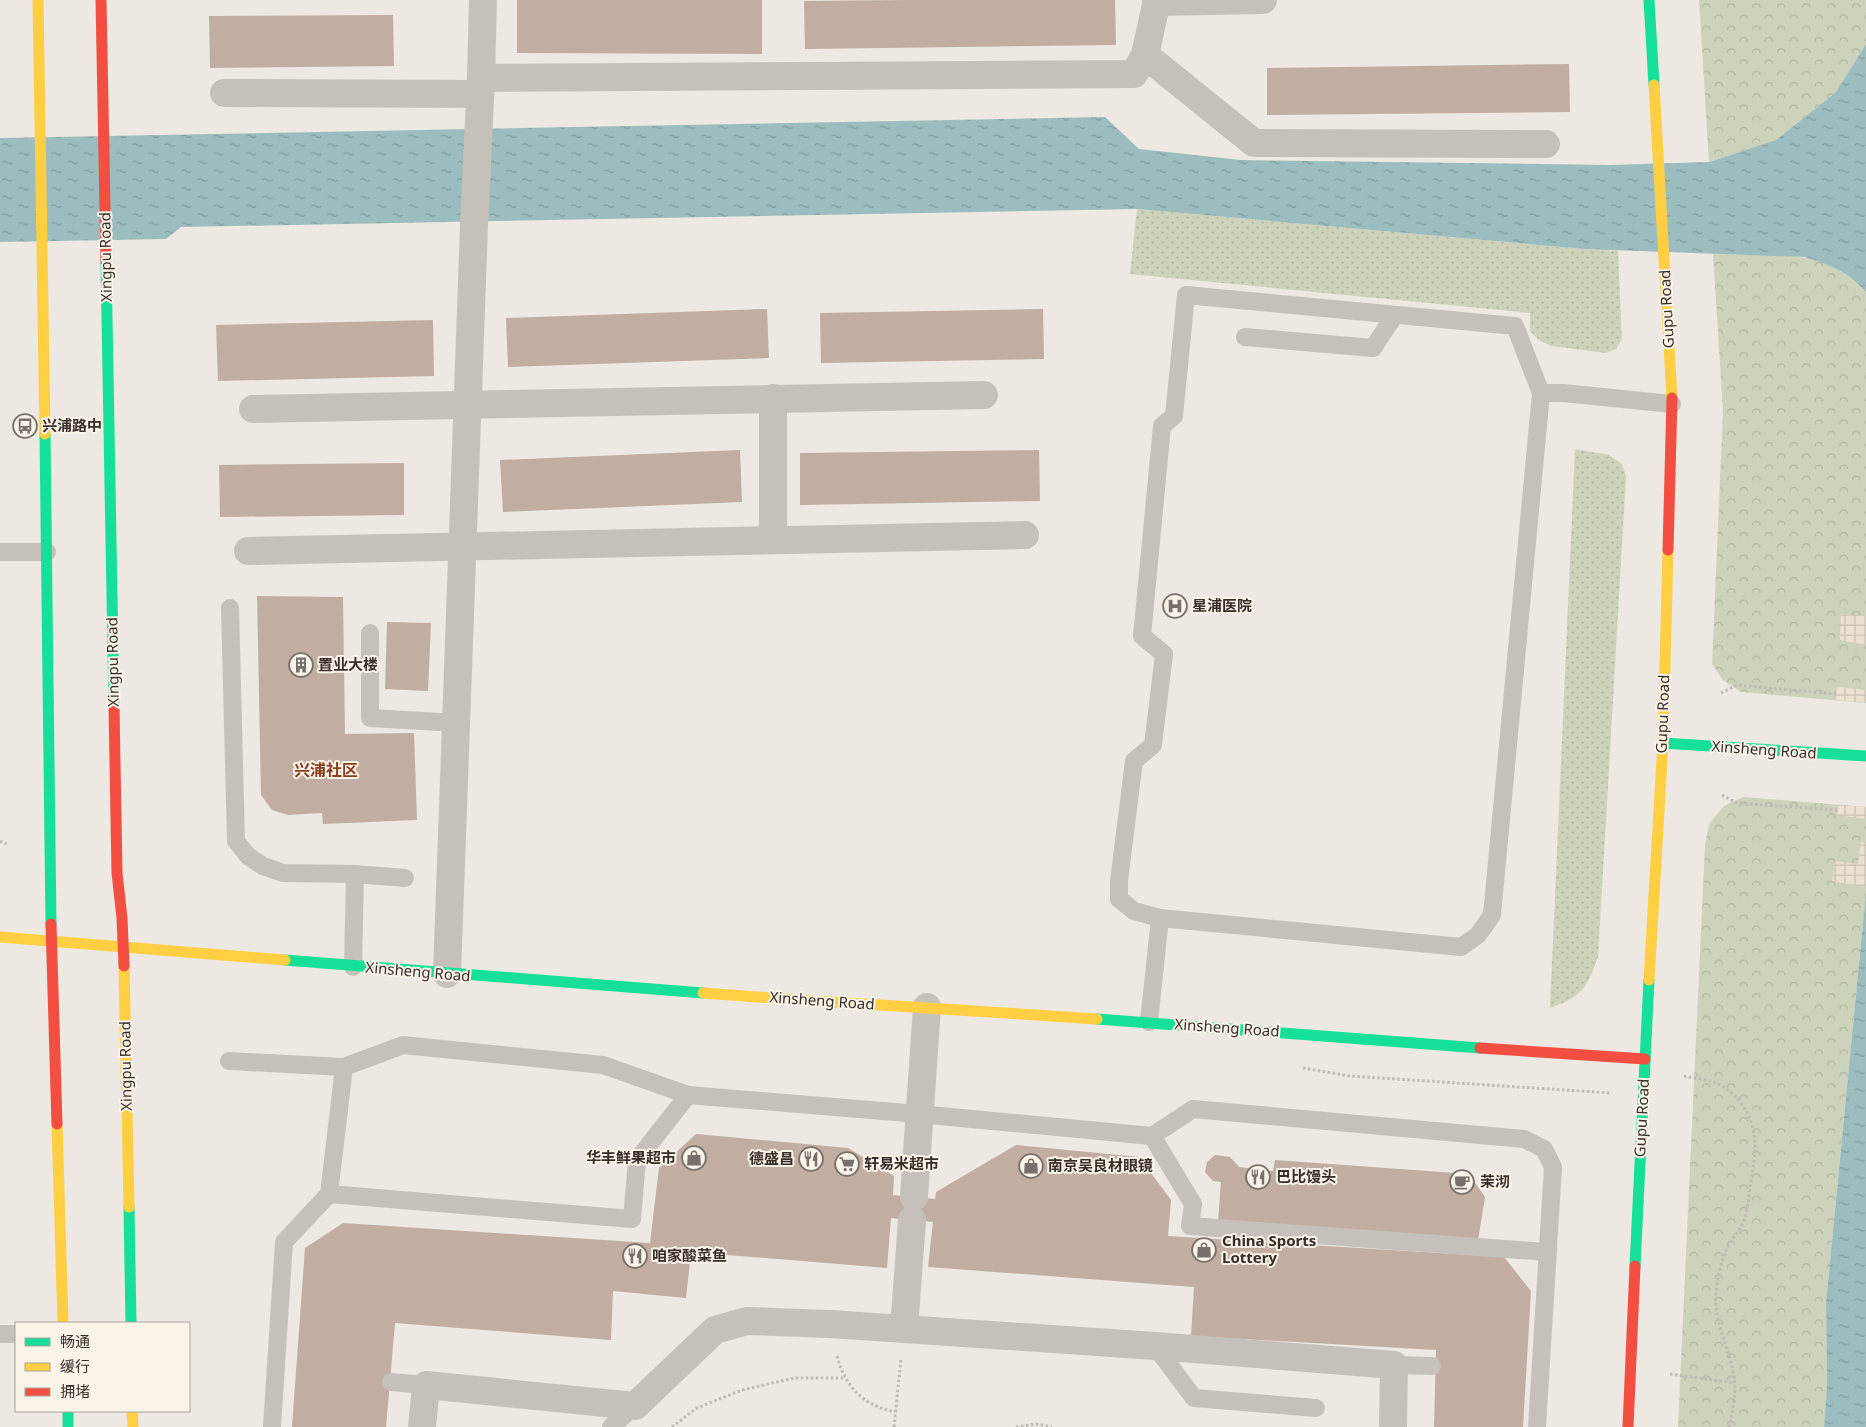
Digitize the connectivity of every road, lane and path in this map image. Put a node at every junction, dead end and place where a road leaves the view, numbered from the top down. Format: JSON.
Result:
{"nodes":[{"id":1,"x":38,"y":0,"type":"edge"},
{"id":2,"x":101,"y":0,"type":"edge"},
{"id":3,"x":482,"y":0,"type":"edge"},
{"id":4,"x":1263,"y":0,"type":"edge"},
{"id":5,"x":1649,"y":0,"type":"edge"},
{"id":6,"x":1156,"y":1,"type":"edge"},
{"id":7,"x":1145,"y":54,"type":"junction"},
{"id":8,"x":481,"y":86,"type":"junction"},
{"id":9,"x":224,"y":93,"type":"dead end"},
{"id":10,"x":1546,"y":144,"type":"dead end"},
{"id":11,"x":1395,"y":315,"type":"junction"},
{"id":12,"x":1245,"y":337,"type":"dead end"},
{"id":13,"x":1541,"y":393,"type":"junction"},
{"id":14,"x":984,"y":395,"type":"dead end"},
{"id":15,"x":773,"y":398,"type":"junction"},
{"id":16,"x":468,"y":404,"type":"junction"},
{"id":17,"x":1672,"y":404,"type":"junction"},
{"id":18,"x":253,"y":409,"type":"dead end"},
{"id":19,"x":1025,"y":535,"type":"dead end"},
{"id":20,"x":773,"y":539,"type":"junction"},
{"id":21,"x":464,"y":548,"type":"junction"},
{"id":22,"x":248,"y":551,"type":"dead end"},
{"id":23,"x":0,"y":552,"type":"edge"},
{"id":24,"x":47,"y":552,"type":"junction"},
{"id":25,"x":230,"y":608,"type":"dead end"},
{"id":26,"x":370,"y":633,"type":"dead end"},
{"id":27,"x":1720,"y":692,"type":"dead end"},
{"id":28,"x":1836,"y":694,"type":"dead end"},
{"id":29,"x":457,"y":723,"type":"junction"},
{"id":30,"x":1663,"y":743,"type":"junction"},
{"id":31,"x":1866,"y":756,"type":"edge"},
{"id":32,"x":1722,"y":796,"type":"dead end"},
{"id":33,"x":1838,"y":810,"type":"dead end"},
{"id":34,"x":0,"y":841,"type":"edge"},
{"id":35,"x":9,"y":845,"type":"dead end"},
{"id":36,"x":355,"y":874,"type":"junction"},
{"id":37,"x":405,"y":878,"type":"dead end"},
{"id":38,"x":1160,"y":918,"type":"junction"},
{"id":39,"x":0,"y":937,"type":"edge"},
{"id":40,"x":51,"y":941,"type":"junction"},
{"id":41,"x":123,"y":946,"type":"junction"},
{"id":42,"x":353,"y":967,"type":"junction"},
{"id":43,"x":447,"y":974,"type":"junction"},
{"id":44,"x":927,"y":1007,"type":"junction"},
{"id":45,"x":1149,"y":1022,"type":"junction"},
{"id":46,"x":1645,"y":1059,"type":"junction"},
{"id":47,"x":229,"y":1060,"type":"dead end"},
{"id":48,"x":344,"y":1067,"type":"junction"},
{"id":49,"x":1684,"y":1076,"type":"dead end"},
{"id":50,"x":688,"y":1096,"type":"junction"},
{"id":51,"x":919,"y":1114,"type":"junction"},
{"id":52,"x":1152,"y":1136,"type":"junction"},
{"id":53,"x":329,"y":1194,"type":"junction"},
{"id":54,"x":1547,"y":1252,"type":"junction"},
{"id":55,"x":63,"y":1322,"type":"edge"},
{"id":56,"x":131,"y":1322,"type":"edge"},
{"id":57,"x":830,"y":1324,"type":"junction"},
{"id":58,"x":904,"y":1329,"type":"junction"},
{"id":59,"x":0,"y":1334,"type":"edge"},
{"id":60,"x":15,"y":1334,"type":"edge"},
{"id":61,"x":1155,"y":1346,"type":"junction"},
{"id":62,"x":1394,"y":1365,"type":"junction"},
{"id":63,"x":1432,"y":1366,"type":"dead end"},
{"id":64,"x":1670,"y":1374,"type":"dead end"},
{"id":65,"x":844,"y":1378,"type":"junction"},
{"id":66,"x":391,"y":1382,"type":"dead end"},
{"id":67,"x":1735,"y":1383,"type":"junction"},
{"id":68,"x":426,"y":1385,"type":"junction"},
{"id":69,"x":635,"y":1406,"type":"junction"},
{"id":70,"x":1316,"y":1408,"type":"dead end"},
{"id":71,"x":68,"y":1412,"type":"edge"},
{"id":72,"x":132,"y":1412,"type":"edge"},
{"id":73,"x":895,"y":1412,"type":"junction"},
{"id":74,"x":68,"y":1427,"type":"edge"},
{"id":75,"x":132,"y":1427,"type":"edge"},
{"id":76,"x":272,"y":1427,"type":"edge"},
{"id":77,"x":422,"y":1427,"type":"edge"},
{"id":78,"x":611,"y":1427,"type":"edge"},
{"id":79,"x":672,"y":1427,"type":"edge"},
{"id":80,"x":894,"y":1427,"type":"edge"},
{"id":81,"x":1016,"y":1427,"type":"edge"},
{"id":82,"x":1052,"y":1427,"type":"edge"},
{"id":83,"x":1393,"y":1427,"type":"edge"},
{"id":84,"x":1537,"y":1427,"type":"edge"},
{"id":85,"x":1628,"y":1427,"type":"edge"},
{"id":86,"x":1729,"y":1427,"type":"edge"}],
"edges":[{"from":1,"to":24,"type":"street"},
{"from":2,"to":41,"type":"street","name":"Xingpu Road"},
{"from":3,"to":8,"type":"street"},
{"from":4,"to":6,"type":"street"},
{"from":5,"to":17,"type":"street","name":"Gupu Road"},
{"from":6,"to":7,"type":"street"},
{"from":7,"to":8,"type":"street"},
{"from":7,"to":10,"type":"street"},
{"from":8,"to":9,"type":"street"},
{"from":8,"to":16,"type":"street"},
{"from":11,"to":12,"type":"lane"},
{"from":11,"to":13,"type":"lane"},
{"from":11,"to":38,"type":"lane"},
{"from":13,"to":17,"type":"lane"},
{"from":13,"to":38,"type":"lane"},
{"from":14,"to":15,"type":"street"},
{"from":15,"to":16,"type":"street"},
{"from":15,"to":20,"type":"street"},
{"from":16,"to":18,"type":"street"},
{"from":16,"to":21,"type":"street"},
{"from":17,"to":30,"type":"street","name":"Gupu Road"},
{"from":19,"to":20,"type":"street"},
{"from":20,"to":21,"type":"street"},
{"from":21,"to":22,"type":"street"},
{"from":21,"to":29,"type":"street"},
{"from":23,"to":24,"type":"lane"},
{"from":24,"to":40,"type":"street"},
{"from":25,"to":36,"type":"lane"},
{"from":26,"to":29,"type":"lane"},
{"from":27,"to":28,"type":"path"},
{"from":29,"to":43,"type":"street"},
{"from":30,"to":31,"type":"street","name":"Xinsheng Road"},
{"from":30,"to":46,"type":"street","name":"Gupu Road"},
{"from":32,"to":33,"type":"path"},
{"from":34,"to":35,"type":"path"},
{"from":36,"to":37,"type":"lane"},
{"from":36,"to":42,"type":"lane"},
{"from":38,"to":45,"type":"lane"},
{"from":39,"to":40,"type":"street","name":"Xinsheng Road"},
{"from":40,"to":41,"type":"street","name":"Xinsheng Road"},
{"from":40,"to":55,"type":"street"},
{"from":41,"to":42,"type":"street","name":"Xinsheng Road"},
{"from":41,"to":56,"type":"street","name":"Xingpu Road"},
{"from":42,"to":43,"type":"street","name":"Xinsheng Road"},
{"from":43,"to":44,"type":"street","name":"Xinsheng Road"},
{"from":44,"to":45,"type":"street","name":"Xinsheng Road"},
{"from":44,"to":51,"type":"street"},
{"from":45,"to":46,"type":"street","name":"Xinsheng Road"},
{"from":46,"to":85,"type":"street","name":"Gupu Road"},
{"from":47,"to":48,"type":"lane"},
{"from":48,"to":50,"type":"lane"},
{"from":48,"to":53,"type":"lane"},
{"from":49,"to":67,"type":"path"},
{"from":50,"to":51,"type":"lane"},
{"from":50,"to":53,"type":"lane"},
{"from":51,"to":52,"type":"lane"},
{"from":51,"to":58,"type":"street"},
{"from":52,"to":54,"type":"lane"},
{"from":52,"to":54,"type":"lane"},
{"from":53,"to":76,"type":"lane"},
{"from":54,"to":84,"type":"lane"},
{"from":57,"to":58,"type":"street"},
{"from":57,"to":65,"type":"path"},
{"from":57,"to":69,"type":"street"},
{"from":58,"to":61,"type":"street"},
{"from":58,"to":73,"type":"path"},
{"from":59,"to":60,"type":"lane"},
{"from":61,"to":62,"type":"street"},
{"from":61,"to":70,"type":"lane"},
{"from":62,"to":63,"type":"lane"},
{"from":62,"to":83,"type":"street"},
{"from":64,"to":67,"type":"path"},
{"from":65,"to":73,"type":"path"},
{"from":65,"to":79,"type":"path"},
{"from":66,"to":68,"type":"lane"},
{"from":67,"to":86,"type":"path"},
{"from":68,"to":69,"type":"street"},
{"from":68,"to":77,"type":"street"},
{"from":69,"to":78,"type":"lane"},
{"from":71,"to":74,"type":"street"},
{"from":72,"to":75,"type":"street"},
{"from":73,"to":80,"type":"path"},
{"from":81,"to":82,"type":"path"}]}
